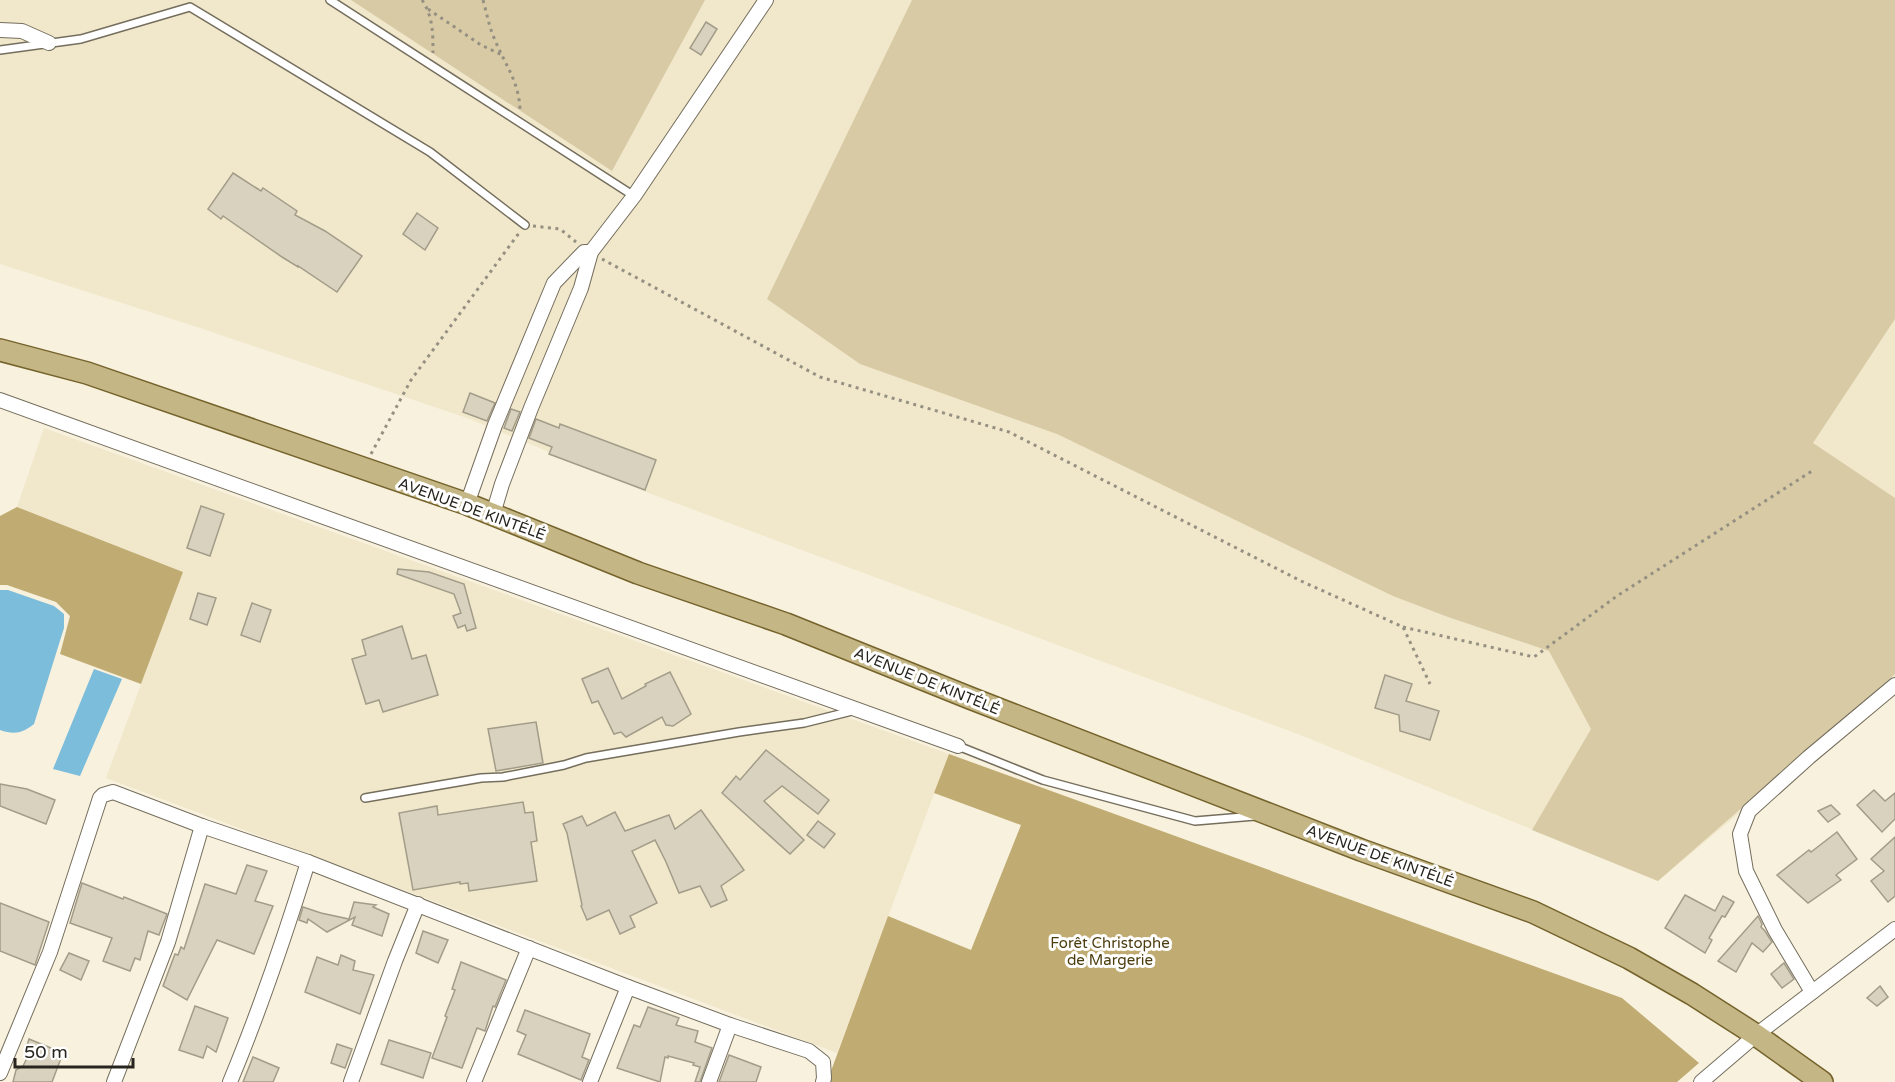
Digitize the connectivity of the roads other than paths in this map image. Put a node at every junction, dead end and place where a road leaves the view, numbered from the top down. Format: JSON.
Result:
{"nodes":[{"id":1,"x":330,"y":0,"type":"edge"},
{"id":2,"x":766,"y":0,"type":"edge"},
{"id":3,"x":0,"y":30,"type":"edge"},
{"id":4,"x":49,"y":43,"type":"junction"},
{"id":5,"x":0,"y":50,"type":"edge"},
{"id":6,"x":634,"y":196,"type":"junction"},
{"id":7,"x":525,"y":225,"type":"road end"},
{"id":8,"x":591,"y":252,"type":"junction"},
{"id":9,"x":0,"y":350,"type":"edge"},
{"id":10,"x":0,"y":400,"type":"edge"},
{"id":11,"x":476,"y":482,"type":"junction"},
{"id":12,"x":500,"y":490,"type":"junction"},
{"id":13,"x":445,"y":497,"type":"junction"},
{"id":14,"x":467,"y":504,"type":"junction"},
{"id":15,"x":493,"y":514,"type":"junction"},
{"id":16,"x":514,"y":523,"type":"junction"},
{"id":17,"x":1895,"y":685,"type":"edge"},
{"id":18,"x":858,"y":709,"type":"junction"},
{"id":19,"x":958,"y":746,"type":"joint"},
{"id":20,"x":365,"y":798,"type":"dead end"},
{"id":21,"x":1270,"y":815,"type":"junction"},
{"id":22,"x":202,"y":826,"type":"junction"},
{"id":23,"x":308,"y":862,"type":"junction"},
{"id":24,"x":418,"y":904,"type":"junction"},
{"id":25,"x":1895,"y":929,"type":"edge"},
{"id":26,"x":530,"y":948,"type":"junction"},
{"id":27,"x":628,"y":987,"type":"junction"},
{"id":28,"x":1812,"y":992,"type":"junction"},
{"id":29,"x":730,"y":1025,"type":"junction"},
{"id":30,"x":1756,"y":1035,"type":"junction"},
{"id":31,"x":0,"y":1073,"type":"edge"},
{"id":32,"x":114,"y":1082,"type":"edge"},
{"id":33,"x":230,"y":1082,"type":"edge"},
{"id":34,"x":351,"y":1082,"type":"edge"},
{"id":35,"x":474,"y":1082,"type":"edge"},
{"id":36,"x":590,"y":1082,"type":"edge"},
{"id":37,"x":710,"y":1082,"type":"edge"},
{"id":38,"x":823,"y":1082,"type":"edge"},
{"id":39,"x":1701,"y":1082,"type":"edge"},
{"id":40,"x":1822,"y":1082,"type":"edge"}],
"edges":[{"from":1,"to":6,"type":"lane"},
{"from":2,"to":6,"type":"street"},
{"from":3,"to":4,"type":"street"},
{"from":4,"to":5,"type":"lane"},
{"from":4,"to":7,"type":"lane"},
{"from":6,"to":8,"type":"street"},
{"from":8,"to":11,"type":"street"},
{"from":8,"to":12,"type":"street"},
{"from":9,"to":13,"type":"main road","name":"AVENUE DE KINTÉLÉ"},
{"from":10,"to":18,"type":"street"},
{"from":11,"to":13,"type":"street"},
{"from":11,"to":14,"type":"street"},
{"from":12,"to":15,"type":"street"},
{"from":12,"to":16,"type":"street"},
{"from":13,"to":14,"type":"main road","name":"AVENUE DE KINTÉLÉ"},
{"from":14,"to":15,"type":"main road","name":"AVENUE DE KINTÉLÉ"},
{"from":15,"to":16,"type":"main road","name":"AVENUE DE KINTÉLÉ"},
{"from":16,"to":21,"type":"main road","name":"AVENUE DE KINTÉLÉ"},
{"from":17,"to":28,"type":"street"},
{"from":18,"to":19,"type":"street"},
{"from":18,"to":20,"type":"lane"},
{"from":19,"to":21,"type":"lane"},
{"from":21,"to":30,"type":"main road","name":"AVENUE DE KINTÉLÉ"},
{"from":22,"to":23,"type":"street"},
{"from":22,"to":31,"type":"street"},
{"from":22,"to":32,"type":"street"},
{"from":23,"to":24,"type":"street"},
{"from":23,"to":33,"type":"street"},
{"from":24,"to":26,"type":"street"},
{"from":24,"to":34,"type":"street"},
{"from":25,"to":28,"type":"street"},
{"from":26,"to":27,"type":"street"},
{"from":26,"to":35,"type":"street"},
{"from":27,"to":29,"type":"street"},
{"from":27,"to":36,"type":"street"},
{"from":28,"to":30,"type":"street"},
{"from":29,"to":37,"type":"street"},
{"from":29,"to":38,"type":"street"},
{"from":30,"to":39,"type":"street"},
{"from":30,"to":40,"type":"main road","name":"AVENUE DE KINTÉLÉ"}]}
